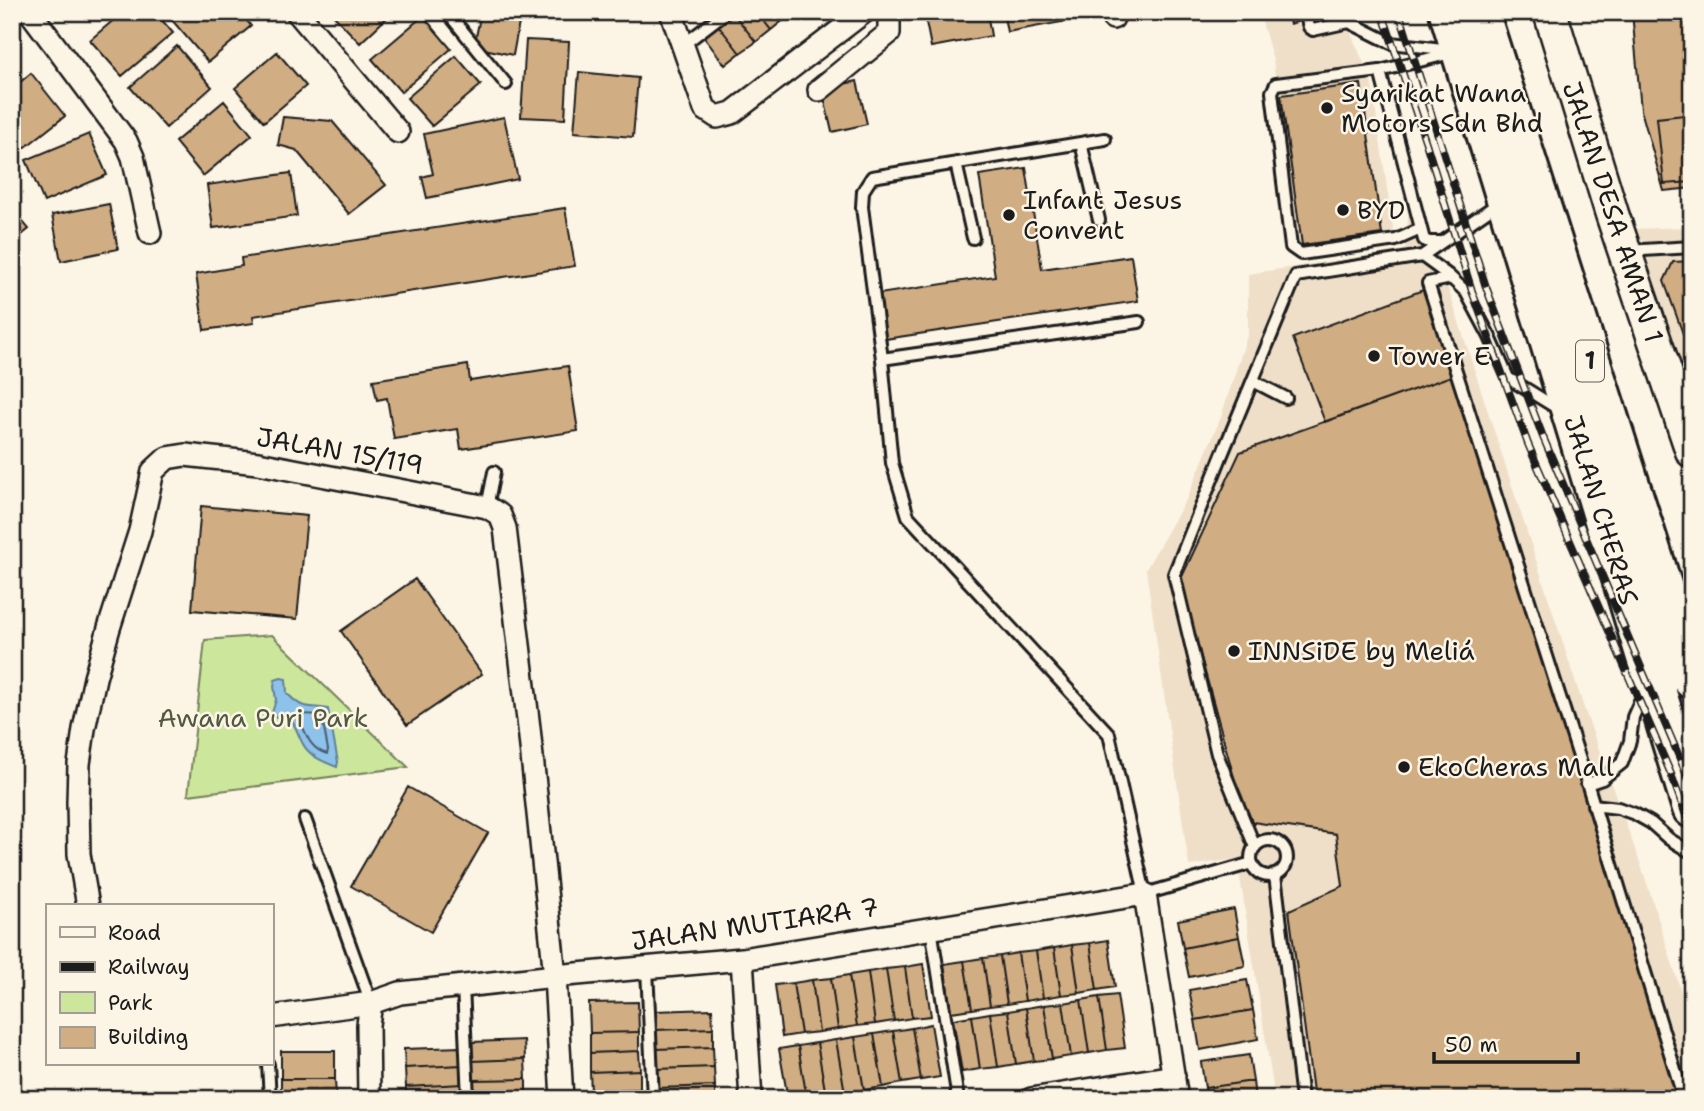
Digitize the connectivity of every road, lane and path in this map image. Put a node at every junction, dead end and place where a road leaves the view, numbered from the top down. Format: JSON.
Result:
{"nodes":[{"id":1,"x":30,"y":12,"type":"edge"},
{"id":2,"x":297,"y":12,"type":"edge"},
{"id":3,"x":447,"y":12,"type":"edge"},
{"id":4,"x":671,"y":12,"type":"edge"},
{"id":5,"x":726,"y":12,"type":"edge"},
{"id":6,"x":864,"y":12,"type":"edge"},
{"id":7,"x":890,"y":12,"type":"edge"},
{"id":8,"x":1305,"y":12,"type":"edge"},
{"id":9,"x":1449,"y":12,"type":"edge"},
{"id":10,"x":1550,"y":12,"type":"edge"},
{"id":11,"x":1348,"y":17,"type":"edge"},
{"id":12,"x":1481,"y":30,"type":"edge"},
{"id":13,"x":683,"y":45,"type":"junction"},
{"id":14,"x":1380,"y":71,"type":"junction"},
{"id":15,"x":506,"y":84,"type":"dead end"},
{"id":16,"x":819,"y":90,"type":"dead end"},
{"id":17,"x":398,"y":132,"type":"dead end"},
{"id":18,"x":1105,"y":139,"type":"dead end"},
{"id":19,"x":1081,"y":143,"type":"junction"},
{"id":20,"x":956,"y":163,"type":"junction"},
{"id":21,"x":1506,"y":198,"type":"junction"},
{"id":22,"x":1099,"y":220,"type":"dead end"},
{"id":23,"x":1420,"y":229,"type":"junction"},
{"id":24,"x":150,"y":233,"type":"dead end"},
{"id":25,"x":973,"y":238,"type":"dead end"},
{"id":26,"x":1439,"y":242,"type":"junction"},
{"id":27,"x":1692,"y":247,"type":"edge"},
{"id":28,"x":1625,"y":251,"type":"junction"},
{"id":29,"x":1422,"y":256,"type":"junction"},
{"id":30,"x":1451,"y":278,"type":"junction"},
{"id":31,"x":1139,"y":322,"type":"dead end"},
{"id":32,"x":883,"y":359,"type":"junction"},
{"id":33,"x":1253,"y":381,"type":"junction"},
{"id":34,"x":1286,"y":398,"type":"dead end"},
{"id":35,"x":1573,"y":418,"type":"junction"},
{"id":36,"x":1692,"y":451,"type":"edge"},
{"id":37,"x":494,"y":472,"type":"dead end"},
{"id":38,"x":486,"y":507,"type":"junction"},
{"id":39,"x":1651,"y":675,"type":"junction"},
{"id":40,"x":1692,"y":679,"type":"edge"},
{"id":41,"x":1587,"y":784,"type":"junction"},
{"id":42,"x":1593,"y":805,"type":"junction"},
{"id":43,"x":1692,"y":808,"type":"edge"},
{"id":44,"x":305,"y":819,"type":"dead end"},
{"id":45,"x":1255,"y":847,"type":"junction"},
{"id":46,"x":1692,"y":853,"type":"edge"},
{"id":47,"x":1252,"y":863,"type":"junction"},
{"id":48,"x":1275,"y":875,"type":"junction"},
{"id":49,"x":1145,"y":894,"type":"junction"},
{"id":50,"x":88,"y":904,"type":"edge"},
{"id":51,"x":931,"y":928,"type":"junction"},
{"id":52,"x":742,"y":960,"type":"junction"},
{"id":53,"x":647,"y":968,"type":"junction"},
{"id":54,"x":555,"y":976,"type":"junction"},
{"id":55,"x":463,"y":985,"type":"junction"},
{"id":56,"x":372,"y":1003,"type":"junction"},
{"id":57,"x":273,"y":1017,"type":"edge"},
{"id":58,"x":268,"y":1066,"type":"edge"},
{"id":59,"x":1174,"y":1076,"type":"junction"},
{"id":60,"x":270,"y":1099,"type":"edge"},
{"id":61,"x":369,"y":1099,"type":"edge"},
{"id":62,"x":468,"y":1099,"type":"edge"},
{"id":63,"x":562,"y":1099,"type":"edge"},
{"id":64,"x":653,"y":1099,"type":"edge"},
{"id":65,"x":751,"y":1099,"type":"edge"},
{"id":66,"x":958,"y":1099,"type":"edge"},
{"id":67,"x":1031,"y":1099,"type":"edge"},
{"id":68,"x":1177,"y":1099,"type":"edge"},
{"id":69,"x":1302,"y":1099,"type":"edge"},
{"id":70,"x":1684,"y":1099,"type":"edge"}],
"edges":[{"from":1,"to":24,"type":"street"},
{"from":2,"to":17,"type":"street"},
{"from":3,"to":15,"type":"lane"},
{"from":4,"to":13,"type":"street"},
{"from":5,"to":13,"type":"lane"},
{"from":6,"to":13,"type":"street"},
{"from":7,"to":16,"type":"street"},
{"from":8,"to":11,"type":"lane"},
{"from":9,"to":12,"type":"highway","name":"JALAN CHERAS","number":"1"},
{"from":10,"to":28,"type":"street","name":"JALAN DESA AMAN 1"},
{"from":11,"to":12,"type":"lane"},
{"from":12,"to":14,"type":"lane"},
{"from":12,"to":21,"type":"highway","name":"JALAN CHERAS","number":"1"},
{"from":12,"to":40,"type":"highway","name":"JALAN CHERAS","number":"1"},
{"from":14,"to":23,"type":"lane"},
{"from":14,"to":23,"type":"lane"},
{"from":18,"to":19,"type":"lane"},
{"from":19,"to":20,"type":"lane"},
{"from":19,"to":22,"type":"lane"},
{"from":20,"to":25,"type":"lane"},
{"from":20,"to":32,"type":"lane"},
{"from":21,"to":26,"type":"lane"},
{"from":21,"to":35,"type":"highway","name":"JALAN CHERAS","number":"1"},
{"from":23,"to":26,"type":"lane"},
{"from":26,"to":29,"type":"lane"},
{"from":27,"to":28,"type":"lane"},
{"from":28,"to":36,"type":"street","name":"JALAN DESA AMAN 1"},
{"from":29,"to":30,"type":"lane"},
{"from":29,"to":33,"type":"lane"},
{"from":30,"to":35,"type":"lane"},
{"from":30,"to":41,"type":"lane"},
{"from":31,"to":32,"type":"lane"},
{"from":32,"to":49,"type":"lane"},
{"from":33,"to":34,"type":"lane"},
{"from":33,"to":45,"type":"lane"},
{"from":35,"to":39,"type":"highway","name":"JALAN CHERAS","number":"1"},
{"from":37,"to":38,"type":"lane"},
{"from":38,"to":50,"type":"street","name":"JALAN 15/119"},
{"from":38,"to":54,"type":"street"},
{"from":39,"to":41,"type":"lane"},
{"from":39,"to":43,"type":"highway","name":"JALAN CHERAS","number":"1"},
{"from":41,"to":42,"type":"lane"},
{"from":42,"to":46,"type":"lane"},
{"from":42,"to":70,"type":"lane"},
{"from":44,"to":56,"type":"lane"},
{"from":45,"to":47,"type":"lane"},
{"from":45,"to":48,"type":"lane"},
{"from":47,"to":48,"type":"lane"},
{"from":47,"to":49,"type":"lane"},
{"from":48,"to":69,"type":"lane"},
{"from":49,"to":51,"type":"street","name":"JALAN MUTIARA 7"},
{"from":49,"to":59,"type":"street"},
{"from":51,"to":52,"type":"street","name":"JALAN MUTIARA 7"},
{"from":51,"to":66,"type":"lane"},
{"from":52,"to":53,"type":"street","name":"JALAN MUTIARA 7"},
{"from":52,"to":65,"type":"street"},
{"from":53,"to":54,"type":"street","name":"JALAN MUTIARA 7"},
{"from":53,"to":64,"type":"lane"},
{"from":54,"to":55,"type":"street","name":"JALAN MUTIARA 7"},
{"from":54,"to":63,"type":"street"},
{"from":55,"to":56,"type":"street","name":"JALAN MUTIARA 7"},
{"from":55,"to":62,"type":"lane"},
{"from":56,"to":57,"type":"street"},
{"from":56,"to":61,"type":"street"},
{"from":58,"to":60,"type":"lane"},
{"from":59,"to":67,"type":"street"},
{"from":59,"to":68,"type":"street"}]}
